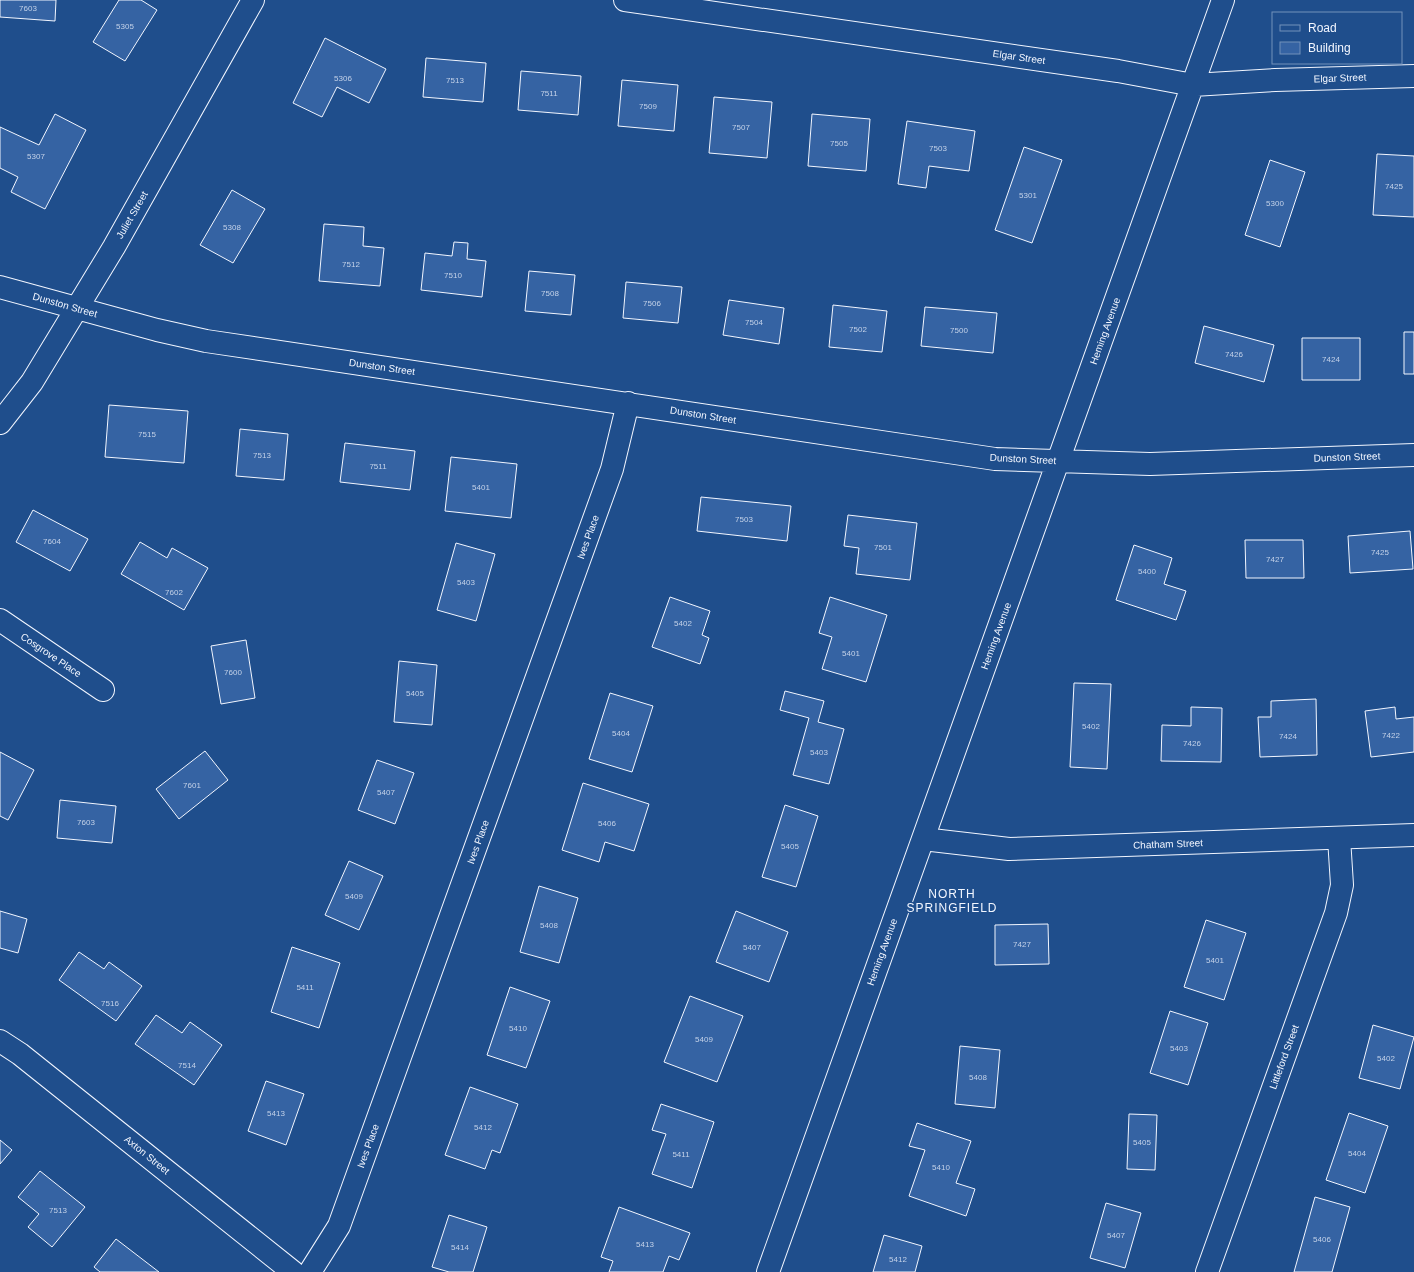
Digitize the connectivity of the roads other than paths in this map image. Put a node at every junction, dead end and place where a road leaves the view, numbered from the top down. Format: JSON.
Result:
{"nodes":[{"id":1,"x":253,"y":0,"type":"edge"},
{"id":2,"x":625,"y":0,"type":"edge"},
{"id":3,"x":1223,"y":0,"type":"edge"},
{"id":4,"x":1414,"y":76,"type":"edge"},
{"id":5,"x":1193,"y":86,"type":"junction"},
{"id":6,"x":0,"y":287,"type":"edge"},
{"id":7,"x":75,"y":309,"type":"junction"},
{"id":8,"x":628,"y":403,"type":"junction"},
{"id":9,"x":0,"y":423,"type":"edge"},
{"id":10,"x":1414,"y":455,"type":"edge"},
{"id":11,"x":1058,"y":461,"type":"junction"},
{"id":12,"x":0,"y":620,"type":"edge"},
{"id":13,"x":103,"y":690,"type":"dead end"},
{"id":14,"x":1414,"y":835,"type":"edge"},
{"id":15,"x":1339,"y":838,"type":"junction"},
{"id":16,"x":923,"y":839,"type":"junction"},
{"id":17,"x":0,"y":1041,"type":"edge"},
{"id":18,"x":293,"y":1272,"type":"edge"},
{"id":19,"x":310,"y":1272,"type":"edge"},
{"id":20,"x":768,"y":1272,"type":"edge"},
{"id":21,"x":1207,"y":1272,"type":"edge"}],
"edges":[{"from":1,"to":7,"type":"street","name":"Juliet Street"},
{"from":2,"to":5,"type":"street","name":"Elgar Street"},
{"from":3,"to":5,"type":"street","name":"Heming Avenue"},
{"from":4,"to":5,"type":"street","name":"Elgar Street"},
{"from":5,"to":11,"type":"street","name":"Heming Avenue"},
{"from":6,"to":7,"type":"street","name":"Dunston Street"},
{"from":7,"to":8,"type":"street","name":"Dunston Street"},
{"from":7,"to":9,"type":"street","name":"Juliet Street"},
{"from":8,"to":11,"type":"street","name":"Dunston Street"},
{"from":8,"to":19,"type":"street","name":"Ives Place"},
{"from":10,"to":11,"type":"street","name":"Dunston Street"},
{"from":11,"to":16,"type":"street","name":"Heming Avenue"},
{"from":12,"to":13,"type":"street","name":"Cosgrove Place"},
{"from":14,"to":15,"type":"street","name":"Chatham Street"},
{"from":15,"to":16,"type":"street","name":"Chatham Street"},
{"from":15,"to":21,"type":"street","name":"Littleford Street"},
{"from":16,"to":20,"type":"street","name":"Heming Avenue"},
{"from":17,"to":18,"type":"street","name":"Axton Street"}]}
